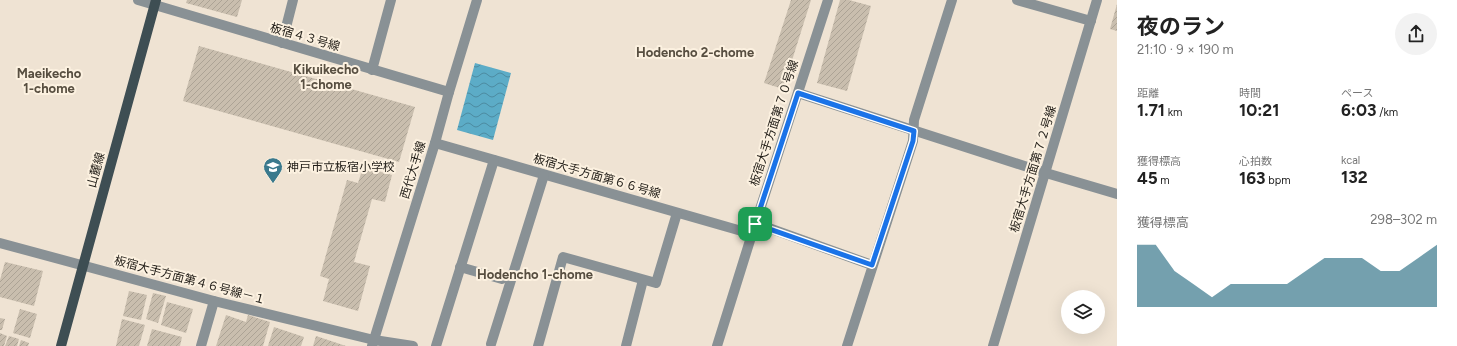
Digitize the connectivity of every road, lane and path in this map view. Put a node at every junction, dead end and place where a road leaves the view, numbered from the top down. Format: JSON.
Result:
{"nodes":[{"id":1,"x":138,"y":0,"type":"edge"},
{"id":2,"x":293,"y":0,"type":"edge"},
{"id":3,"x":391,"y":0,"type":"edge"},
{"id":4,"x":478,"y":0,"type":"edge"},
{"id":5,"x":828,"y":0,"type":"edge"},
{"id":6,"x":952,"y":0,"type":"edge"},
{"id":7,"x":1018,"y":0,"type":"edge"},
{"id":8,"x":1097,"y":0,"type":"edge"},
{"id":9,"x":155,"y":2,"type":"edge"},
{"id":10,"x":1091,"y":21,"type":"junction"},
{"id":11,"x":282,"y":43,"type":"junction"},
{"id":12,"x":372,"y":70,"type":"junction"},
{"id":13,"x":449,"y":92,"type":"junction"},
{"id":14,"x":798,"y":93,"type":"junction"},
{"id":15,"x":914,"y":131,"type":"junction"},
{"id":16,"x":435,"y":143,"type":"junction"},
{"id":17,"x":494,"y":160,"type":"junction"},
{"id":18,"x":1046,"y":173,"type":"junction"},
{"id":19,"x":544,"y":174,"type":"junction"},
{"id":20,"x":1117,"y":194,"type":"edge"},
{"id":21,"x":677,"y":213,"type":"junction"},
{"id":22,"x":755,"y":224,"type":"junction"},
{"id":23,"x":752,"y":234,"type":"junction"},
{"id":24,"x":0,"y":243,"type":"edge"},
{"id":25,"x":872,"y":265,"type":"junction"},
{"id":26,"x":83,"y":266,"type":"junction"},
{"id":27,"x":460,"y":267,"type":"junction"},
{"id":28,"x":502,"y":279,"type":"dead end"},
{"id":29,"x":643,"y":280,"type":"junction"},
{"id":30,"x":214,"y":302,"type":"junction"},
{"id":31,"x":373,"y":343,"type":"edge"},
{"id":32,"x":491,"y":344,"type":"dead end"},
{"id":33,"x":61,"y":346,"type":"edge"},
{"id":34,"x":201,"y":346,"type":"edge"},
{"id":35,"x":413,"y":346,"type":"edge"},
{"id":36,"x":436,"y":346,"type":"edge"},
{"id":37,"x":538,"y":346,"type":"edge"},
{"id":38,"x":626,"y":346,"type":"edge"},
{"id":39,"x":717,"y":346,"type":"edge"},
{"id":40,"x":847,"y":346,"type":"edge"},
{"id":41,"x":993,"y":346,"type":"edge"}],
"edges":[{"from":1,"to":9,"type":"street","name":"板宿４３号線"},
{"from":2,"to":11,"type":"street"},
{"from":3,"to":12,"type":"street"},
{"from":4,"to":13,"type":"street","name":"西代大手線"},
{"from":5,"to":14,"type":"street","name":"板宿大手方面第７０号線"},
{"from":6,"to":15,"type":"street"},
{"from":7,"to":10,"type":"street"},
{"from":8,"to":10,"type":"street","name":"板宿大手方面第７２号線"},
{"from":9,"to":11,"type":"street","name":"板宿４３号線"},
{"from":9,"to":26,"type":"main road","name":"山麓線"},
{"from":10,"to":18,"type":"street","name":"板宿大手方面第７２号線"},
{"from":11,"to":12,"type":"street","name":"板宿４３号線"},
{"from":12,"to":13,"type":"street","name":"板宿４３号線"},
{"from":13,"to":16,"type":"street","name":"西代大手線"},
{"from":14,"to":15,"type":"street"},
{"from":14,"to":22,"type":"street","name":"板宿大手方面第７０号線"},
{"from":15,"to":18,"type":"street"},
{"from":15,"to":25,"type":"street"},
{"from":16,"to":17,"type":"street","name":"板宿大手方面第６６号線"},
{"from":16,"to":31,"type":"street","name":"西代大手線"},
{"from":17,"to":19,"type":"street","name":"板宿大手方面第６６号線"},
{"from":17,"to":27,"type":"street"},
{"from":18,"to":20,"type":"street"},
{"from":18,"to":41,"type":"street","name":"板宿大手方面第７２号線"},
{"from":19,"to":21,"type":"street","name":"板宿大手方面第６６号線"},
{"from":19,"to":32,"type":"street"},
{"from":21,"to":23,"type":"street","name":"板宿大手方面第６６号線"},
{"from":21,"to":29,"type":"street"},
{"from":22,"to":23,"type":"street","name":"板宿大手方面第７０号線"},
{"from":22,"to":25,"type":"street"},
{"from":23,"to":39,"type":"street","name":"板宿大手方面第７０号線"},
{"from":24,"to":26,"type":"street","name":"板宿大手方面第４６号線－１"},
{"from":25,"to":40,"type":"street"},
{"from":26,"to":30,"type":"street","name":"板宿大手方面第４６号線－１"},
{"from":26,"to":33,"type":"main road","name":"山麓線"},
{"from":27,"to":28,"type":"street"},
{"from":27,"to":36,"type":"street"},
{"from":29,"to":37,"type":"street"},
{"from":29,"to":38,"type":"street"},
{"from":30,"to":31,"type":"street","name":"板宿大手方面第４６号線－１"},
{"from":30,"to":34,"type":"street"},
{"from":31,"to":35,"type":"street","name":"板宿大手方面第４６号線－１"}]}
